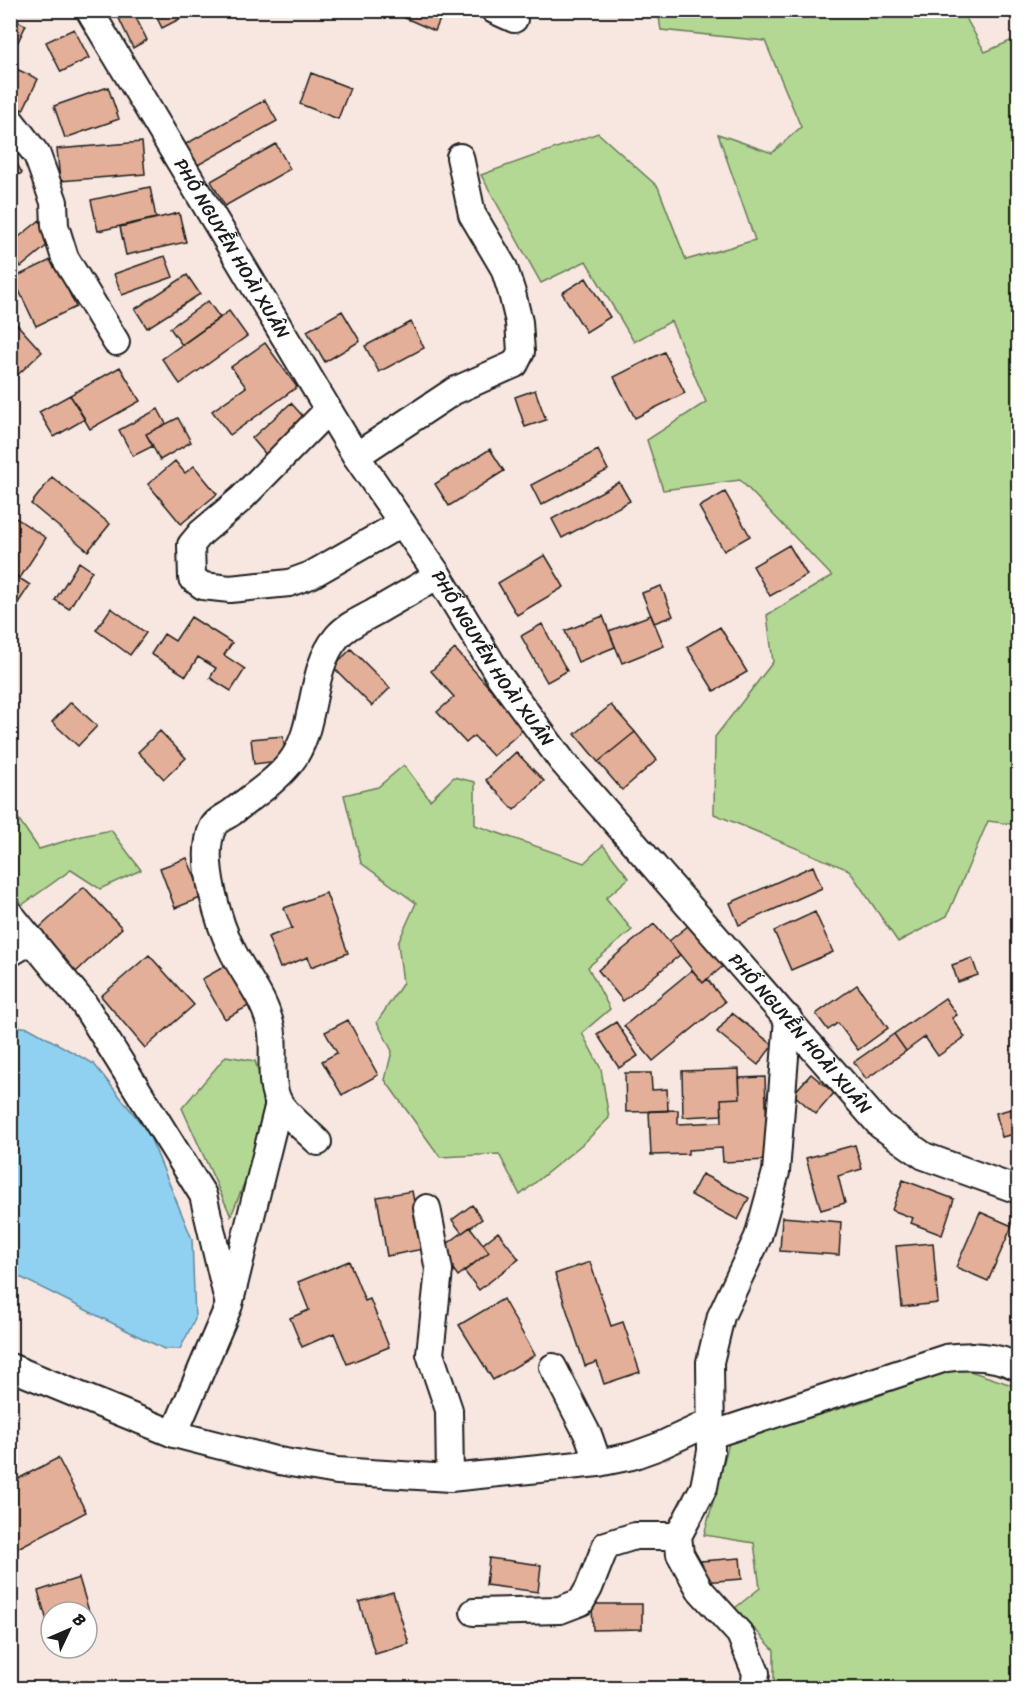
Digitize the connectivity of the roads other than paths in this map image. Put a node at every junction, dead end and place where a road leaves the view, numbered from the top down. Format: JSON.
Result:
{"nodes":[{"id":1,"x":89,"y":10,"type":"edge"},
{"id":2,"x":10,"y":120,"type":"edge"},
{"id":3,"x":460,"y":157,"type":"dead end"},
{"id":4,"x":116,"y":342,"type":"dead end"},
{"id":5,"x":328,"y":410,"type":"junction"},
{"id":6,"x":356,"y":456,"type":"junction"},
{"id":7,"x":402,"y":523,"type":"junction"},
{"id":8,"x":438,"y":576,"type":"junction"},
{"id":9,"x":10,"y":914,"type":"edge"},
{"id":10,"x":21,"y":946,"type":"edge"},
{"id":11,"x":788,"y":1018,"type":"junction"},
{"id":12,"x":279,"y":1103,"type":"junction"},
{"id":13,"x":318,"y":1142,"type":"dead end"},
{"id":14,"x":1018,"y":1190,"type":"edge"},
{"id":15,"x":427,"y":1208,"type":"dead end"},
{"id":16,"x":229,"y":1305,"type":"junction"},
{"id":17,"x":10,"y":1367,"type":"edge"},
{"id":18,"x":553,"y":1367,"type":"dead end"},
{"id":19,"x":1018,"y":1367,"type":"edge"},
{"id":20,"x":711,"y":1429,"type":"junction"},
{"id":21,"x":174,"y":1434,"type":"junction"},
{"id":22,"x":598,"y":1463,"type":"junction"},
{"id":23,"x":450,"y":1478,"type":"junction"},
{"id":24,"x":678,"y":1536,"type":"junction"},
{"id":25,"x":474,"y":1612,"type":"dead end"},
{"id":26,"x":754,"y":1689,"type":"edge"}],
"edges":[{"from":1,"to":5,"type":"street","name":"PHỐ NGUYỄN HOÀI XUÂN"},
{"from":2,"to":4,"type":"street"},
{"from":3,"to":6,"type":"street"},
{"from":5,"to":6,"type":"street","name":"PHỐ NGUYỄN HOÀI XUÂN"},
{"from":5,"to":7,"type":"street"},
{"from":6,"to":7,"type":"street","name":"PHỐ NGUYỄN HOÀI XUÂN"},
{"from":7,"to":8,"type":"street","name":"PHỐ NGUYỄN HOÀI XUÂN"},
{"from":8,"to":11,"type":"street","name":"PHỐ NGUYỄN HOÀI XUÂN"},
{"from":8,"to":12,"type":"street"},
{"from":9,"to":10,"type":"street"},
{"from":10,"to":16,"type":"street"},
{"from":11,"to":14,"type":"street","name":"PHỐ NGUYỄN HOÀI XUÂN"},
{"from":11,"to":20,"type":"street"},
{"from":12,"to":13,"type":"street"},
{"from":12,"to":16,"type":"street"},
{"from":15,"to":23,"type":"street"},
{"from":16,"to":21,"type":"street"},
{"from":17,"to":21,"type":"street"},
{"from":18,"to":22,"type":"street"},
{"from":19,"to":20,"type":"street"},
{"from":20,"to":22,"type":"street"},
{"from":20,"to":24,"type":"street"},
{"from":21,"to":23,"type":"street"},
{"from":22,"to":23,"type":"street"},
{"from":24,"to":25,"type":"street"},
{"from":24,"to":26,"type":"street"}]}
